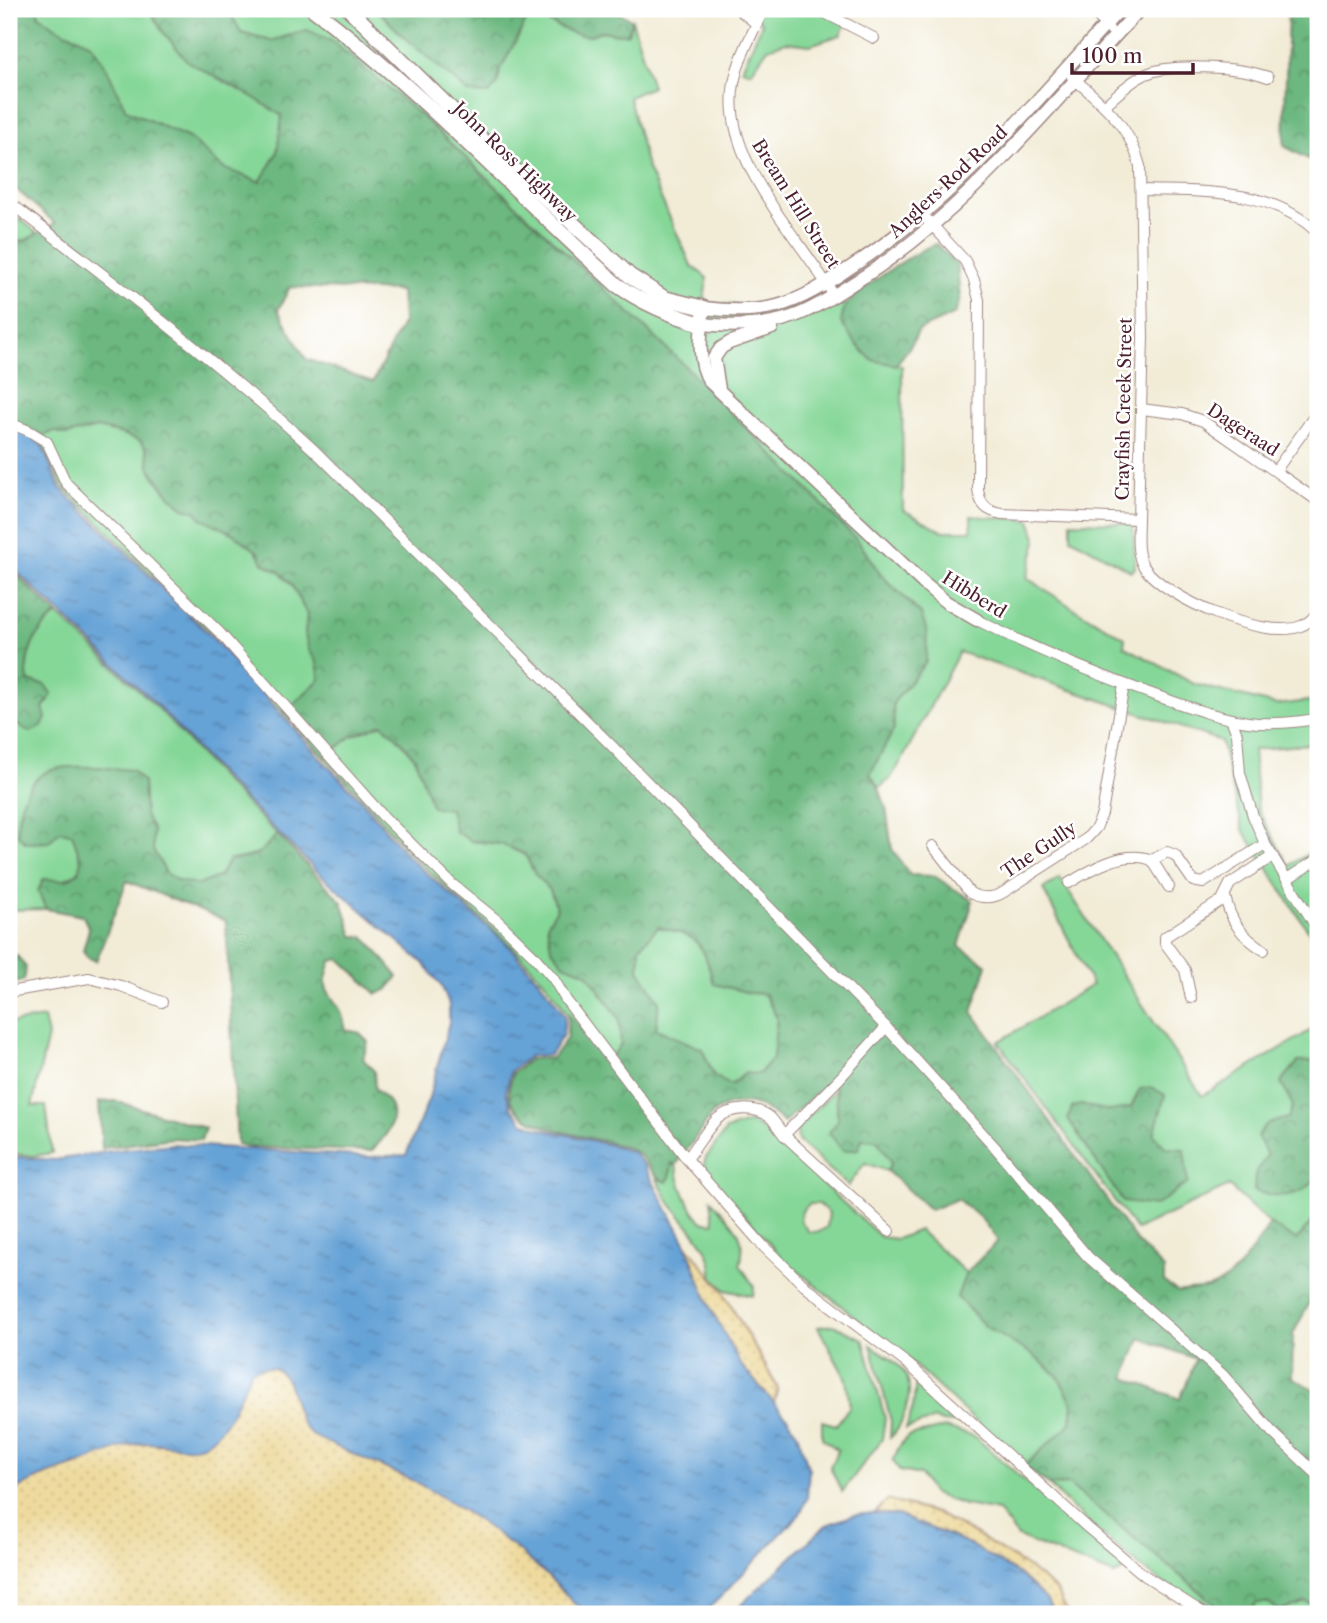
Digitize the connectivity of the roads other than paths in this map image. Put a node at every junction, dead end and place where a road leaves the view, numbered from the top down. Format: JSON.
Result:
{"nodes":[{"id":1,"x":313,"y":9,"type":"edge"},
{"id":2,"x":349,"y":9,"type":"edge"},
{"id":3,"x":738,"y":9,"type":"edge"},
{"id":4,"x":764,"y":9,"type":"edge"},
{"id":5,"x":817,"y":9,"type":"edge"},
{"id":6,"x":1091,"y":9,"type":"edge"},
{"id":7,"x":1119,"y":9,"type":"edge"},
{"id":8,"x":1140,"y":9,"type":"edge"},
{"id":9,"x":757,"y":24,"type":"junction"},
{"id":10,"x":1105,"y":25,"type":"junction"},
{"id":11,"x":1116,"y":35,"type":"junction"},
{"id":12,"x":874,"y":38,"type":"dead end"},
{"id":13,"x":1064,"y":70,"type":"junction"},
{"id":14,"x":1268,"y":77,"type":"dead end"},
{"id":15,"x":1074,"y":79,"type":"junction"},
{"id":16,"x":1105,"y":105,"type":"junction"},
{"id":17,"x":1142,"y":190,"type":"junction"},
{"id":18,"x":9,"y":202,"type":"edge"},
{"id":19,"x":922,"y":215,"type":"junction"},
{"id":20,"x":932,"y":226,"type":"junction"},
{"id":21,"x":1318,"y":233,"type":"edge"},
{"id":22,"x":827,"y":283,"type":"junction"},
{"id":23,"x":834,"y":296,"type":"junction"},
{"id":24,"x":704,"y":308,"type":"junction"},
{"id":25,"x":790,"y":318,"type":"junction"},
{"id":26,"x":702,"y":324,"type":"junction"},
{"id":27,"x":719,"y":389,"type":"junction"},
{"id":28,"x":1141,"y":409,"type":"junction"},
{"id":29,"x":1318,"y":411,"type":"edge"},
{"id":30,"x":9,"y":423,"type":"edge"},
{"id":31,"x":1276,"y":470,"type":"junction"},
{"id":32,"x":1318,"y":500,"type":"edge"},
{"id":33,"x":1138,"y":519,"type":"junction"},
{"id":34,"x":1318,"y":613,"type":"edge"},
{"id":35,"x":977,"y":620,"type":"joint"},
{"id":36,"x":1124,"y":685,"type":"junction"},
{"id":37,"x":1231,"y":719,"type":"junction"},
{"id":38,"x":1318,"y":719,"type":"edge"},
{"id":39,"x":1265,"y":844,"type":"junction"},
{"id":40,"x":933,"y":846,"type":"dead end"},
{"id":41,"x":1273,"y":856,"type":"junction"},
{"id":42,"x":1318,"y":859,"type":"edge"},
{"id":43,"x":1152,"y":860,"type":"junction"},
{"id":44,"x":1287,"y":879,"type":"junction"},
{"id":45,"x":1069,"y":883,"type":"dead end"},
{"id":46,"x":1169,"y":887,"type":"dead end"},
{"id":47,"x":1225,"y":896,"type":"junction"},
{"id":48,"x":1318,"y":930,"type":"edge"},
{"id":49,"x":1264,"y":950,"type":"dead end"},
{"id":50,"x":9,"y":992,"type":"edge"},
{"id":51,"x":1191,"y":998,"type":"dead end"},
{"id":52,"x":162,"y":1002,"type":"dead end"},
{"id":53,"x":886,"y":1027,"type":"junction"},
{"id":54,"x":783,"y":1135,"type":"junction"},
{"id":55,"x":687,"y":1159,"type":"junction"},
{"id":56,"x":889,"y":1231,"type":"dead end"},
{"id":57,"x":1318,"y":1475,"type":"edge"},
{"id":58,"x":1205,"y":1614,"type":"edge"}],
"edges":[{"from":1,"to":26,"type":"main road","name":"John Ross Highway"},
{"from":2,"to":24,"type":"main road","name":"John Ross Highway"},
{"from":3,"to":9,"type":"street"},
{"from":4,"to":9,"type":"street","name":"Bream Hill Street"},
{"from":5,"to":12,"type":"street"},
{"from":6,"to":10,"type":"street"},
{"from":7,"to":10,"type":"street","name":"Anglers Rod Road"},
{"from":8,"to":11,"type":"street","name":"Anglers Rod Road"},
{"from":9,"to":22,"type":"street","name":"Bream Hill Street"},
{"from":10,"to":11,"type":"street"},
{"from":10,"to":13,"type":"street","name":"Anglers Rod Road"},
{"from":11,"to":15,"type":"street","name":"Anglers Rod Road"},
{"from":13,"to":15,"type":"street","name":"Crayfish Creek Street"},
{"from":13,"to":19,"type":"street","name":"Anglers Rod Road"},
{"from":14,"to":16,"type":"street"},
{"from":15,"to":16,"type":"street","name":"Crayfish Creek Street"},
{"from":15,"to":20,"type":"street","name":"Anglers Rod Road"},
{"from":16,"to":17,"type":"street","name":"Crayfish Creek Street"},
{"from":17,"to":21,"type":"street"},
{"from":17,"to":28,"type":"street","name":"Crayfish Creek Street"},
{"from":18,"to":53,"type":"street"},
{"from":19,"to":20,"type":"street","name":"Crayfish Creek Street"},
{"from":19,"to":22,"type":"street","name":"Anglers Rod Road"},
{"from":20,"to":23,"type":"street","name":"Anglers Rod Road"},
{"from":20,"to":33,"type":"street","name":"Crayfish Creek Street"},
{"from":22,"to":23,"type":"street","name":"Bream Hill Street"},
{"from":22,"to":24,"type":"street","name":"Anglers Rod Road"},
{"from":23,"to":25,"type":"street","name":"Anglers Rod Road"},
{"from":24,"to":26,"type":"street","name":"Hibberd"},
{"from":25,"to":26,"type":"street","name":"Anglers Rod Road"},
{"from":25,"to":27,"type":"street"},
{"from":26,"to":27,"type":"street","name":"Hibberd"},
{"from":27,"to":35,"type":"street","name":"Hibberd"},
{"from":28,"to":31,"type":"street","name":"Dageraad"},
{"from":28,"to":33,"type":"street","name":"Crayfish Creek Street"},
{"from":29,"to":31,"type":"street"},
{"from":30,"to":55,"type":"street"},
{"from":31,"to":32,"type":"street","name":"Dageraad"},
{"from":33,"to":34,"type":"street"},
{"from":35,"to":36,"type":"street","name":"Hibberd"},
{"from":36,"to":37,"type":"street","name":"Hibberd"},
{"from":36,"to":40,"type":"street","name":"The Gully"},
{"from":37,"to":38,"type":"street","name":"Hibberd"},
{"from":37,"to":39,"type":"street"},
{"from":39,"to":41,"type":"street"},
{"from":39,"to":43,"type":"street"},
{"from":41,"to":44,"type":"street"},
{"from":41,"to":47,"type":"street"},
{"from":42,"to":44,"type":"street"},
{"from":43,"to":45,"type":"street"},
{"from":43,"to":46,"type":"street"},
{"from":44,"to":48,"type":"street"},
{"from":47,"to":49,"type":"street"},
{"from":47,"to":51,"type":"street"},
{"from":50,"to":52,"type":"street"},
{"from":53,"to":54,"type":"street"},
{"from":53,"to":57,"type":"street"},
{"from":54,"to":55,"type":"street"},
{"from":54,"to":56,"type":"street"},
{"from":55,"to":58,"type":"street"}]}
